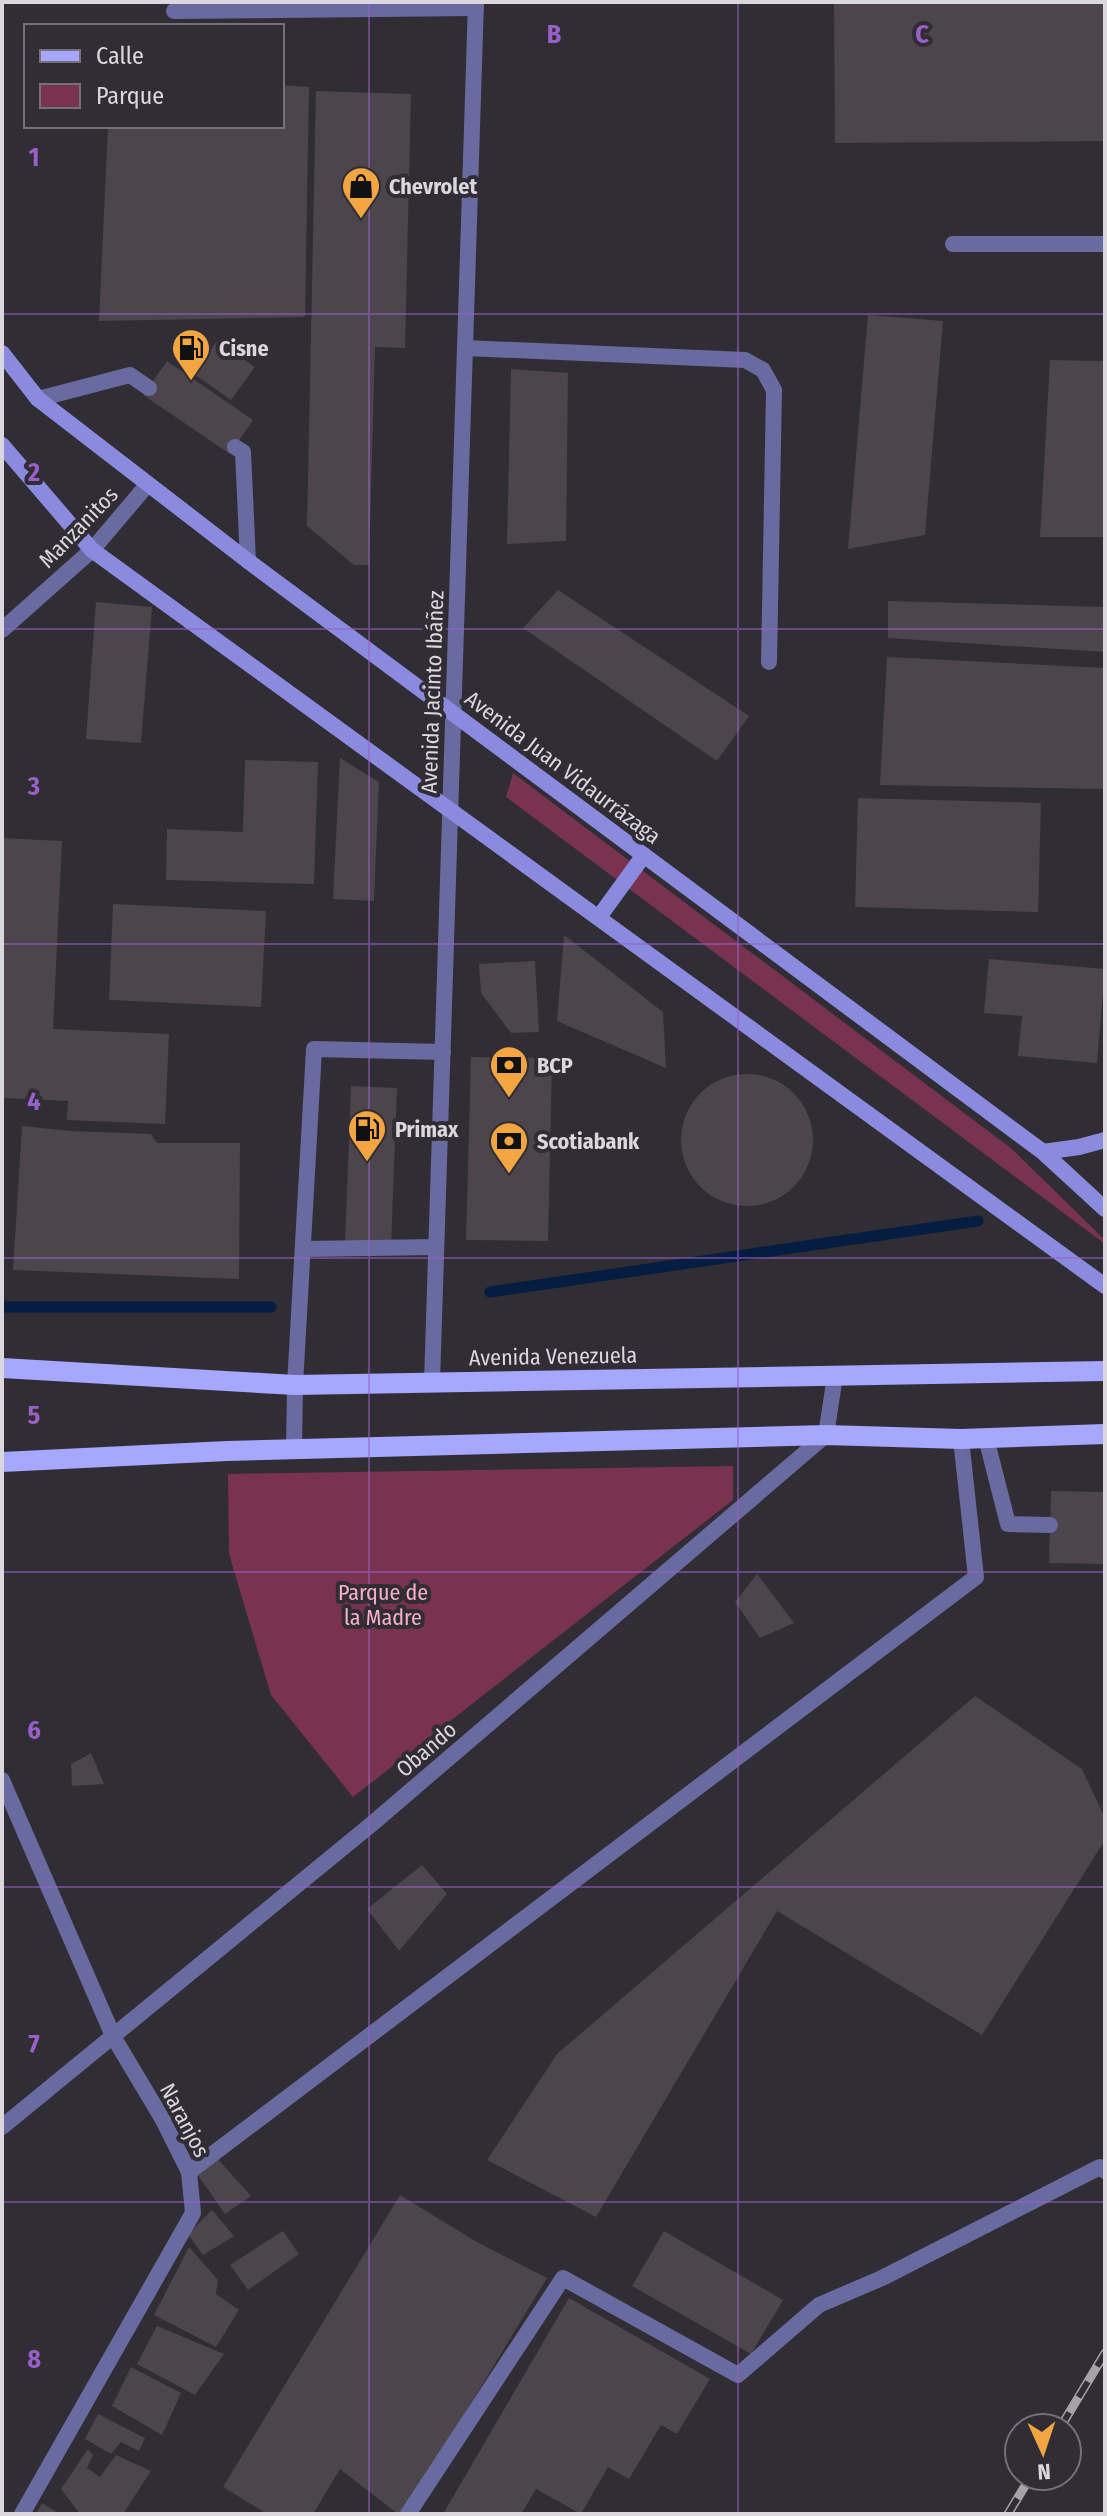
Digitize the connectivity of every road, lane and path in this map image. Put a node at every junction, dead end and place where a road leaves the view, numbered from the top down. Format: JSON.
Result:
{"nodes":[{"id":1,"x":476,"y":5,"type":"edge"},
{"id":2,"x":174,"y":11,"type":"dead end"},
{"id":3,"x":953,"y":244,"type":"dead end"},
{"id":4,"x":1105,"y":244,"type":"edge"},
{"id":5,"x":465,"y":348,"type":"junction"},
{"id":6,"x":2,"y":353,"type":"edge"},
{"id":7,"x":149,"y":388,"type":"dead end"},
{"id":8,"x":38,"y":399,"type":"junction"},
{"id":9,"x":2,"y":445,"type":"edge"},
{"id":10,"x":235,"y":447,"type":"dead end"},
{"id":11,"x":148,"y":484,"type":"junction"},
{"id":12,"x":92,"y":550,"type":"junction"},
{"id":13,"x":248,"y":561,"type":"junction"},
{"id":14,"x":2,"y":630,"type":"edge"},
{"id":15,"x":769,"y":662,"type":"dead end"},
{"id":16,"x":453,"y":712,"type":"junction"},
{"id":17,"x":450,"y":808,"type":"junction"},
{"id":18,"x":644,"y":855,"type":"junction"},
{"id":19,"x":599,"y":917,"type":"junction"},
{"id":20,"x":443,"y":1052,"type":"junction"},
{"id":21,"x":1105,"y":1140,"type":"edge"},
{"id":22,"x":1043,"y":1152,"type":"junction"},
{"id":23,"x":1105,"y":1209,"type":"edge"},
{"id":24,"x":436,"y":1247,"type":"junction"},
{"id":25,"x":303,"y":1249,"type":"junction"},
{"id":26,"x":1105,"y":1286,"type":"edge"},
{"id":27,"x":2,"y":1368,"type":"edge"},
{"id":28,"x":1105,"y":1371,"type":"edge"},
{"id":29,"x":835,"y":1376,"type":"junction"},
{"id":30,"x":432,"y":1382,"type":"junction"},
{"id":31,"x":295,"y":1385,"type":"junction"},
{"id":32,"x":1105,"y":1434,"type":"edge"},
{"id":33,"x":826,"y":1435,"type":"junction"},
{"id":34,"x":986,"y":1438,"type":"junction"},
{"id":35,"x":961,"y":1439,"type":"junction"},
{"id":36,"x":294,"y":1449,"type":"junction"},
{"id":37,"x":2,"y":1462,"type":"edge"},
{"id":38,"x":1050,"y":1525,"type":"dead end"},
{"id":39,"x":2,"y":1780,"type":"edge"},
{"id":40,"x":114,"y":2038,"type":"junction"},
{"id":41,"x":2,"y":2127,"type":"edge"},
{"id":42,"x":1105,"y":2171,"type":"edge"},
{"id":43,"x":189,"y":2172,"type":"junction"},
{"id":44,"x":22,"y":2514,"type":"edge"},
{"id":45,"x":408,"y":2514,"type":"edge"}],
"edges":[{"from":1,"to":2,"type":"street"},
{"from":1,"to":5,"type":"street","name":"Avenida Jacinto Ibáñez"},
{"from":3,"to":4,"type":"street"},
{"from":5,"to":15,"type":"street"},
{"from":5,"to":16,"type":"street","name":"Avenida Jacinto Ibáñez"},
{"from":6,"to":8,"type":"main road","name":"Avenida Juan Vidaurrázaga"},
{"from":7,"to":8,"type":"street"},
{"from":8,"to":11,"type":"main road","name":"Avenida Juan Vidaurrázaga"},
{"from":9,"to":12,"type":"main road"},
{"from":10,"to":13,"type":"street"},
{"from":11,"to":12,"type":"street","name":"Manzanitos"},
{"from":11,"to":13,"type":"main road","name":"Avenida Juan Vidaurrázaga"},
{"from":12,"to":14,"type":"street","name":"Manzanitos"},
{"from":12,"to":17,"type":"main road"},
{"from":13,"to":16,"type":"main road","name":"Avenida Juan Vidaurrázaga"},
{"from":16,"to":17,"type":"street","name":"Avenida Jacinto Ibáñez"},
{"from":16,"to":18,"type":"main road","name":"Avenida Juan Vidaurrázaga"},
{"from":17,"to":19,"type":"main road"},
{"from":17,"to":20,"type":"street","name":"Avenida Jacinto Ibáñez"},
{"from":18,"to":19,"type":"main road"},
{"from":18,"to":22,"type":"main road","name":"Avenida Juan Vidaurrázaga"},
{"from":19,"to":26,"type":"main road"},
{"from":20,"to":24,"type":"street","name":"Avenida Jacinto Ibáñez"},
{"from":20,"to":25,"type":"street"},
{"from":21,"to":22,"type":"main road"},
{"from":22,"to":23,"type":"main road","name":"Avenida Juan Vidaurrázaga"},
{"from":24,"to":25,"type":"street"},
{"from":24,"to":30,"type":"street","name":"Avenida Jacinto Ibáñez"},
{"from":25,"to":31,"type":"street"},
{"from":27,"to":31,"type":"main road","name":"Avenida Venezuela"},
{"from":28,"to":29,"type":"main road","name":"Avenida Venezuela"},
{"from":29,"to":30,"type":"main road","name":"Avenida Venezuela"},
{"from":29,"to":33,"type":"street"},
{"from":30,"to":31,"type":"main road","name":"Avenida Venezuela"},
{"from":31,"to":36,"type":"street"},
{"from":32,"to":34,"type":"main road"},
{"from":33,"to":35,"type":"main road"},
{"from":33,"to":36,"type":"main road"},
{"from":33,"to":40,"type":"street","name":"Obando"},
{"from":34,"to":35,"type":"main road"},
{"from":34,"to":38,"type":"street"},
{"from":35,"to":43,"type":"street"},
{"from":36,"to":37,"type":"main road"},
{"from":39,"to":40,"type":"street","name":"Naranjos"},
{"from":40,"to":41,"type":"street","name":"Obando"},
{"from":40,"to":43,"type":"street","name":"Naranjos"},
{"from":42,"to":45,"type":"street"},
{"from":43,"to":44,"type":"street","name":"Naranjos"}]}
